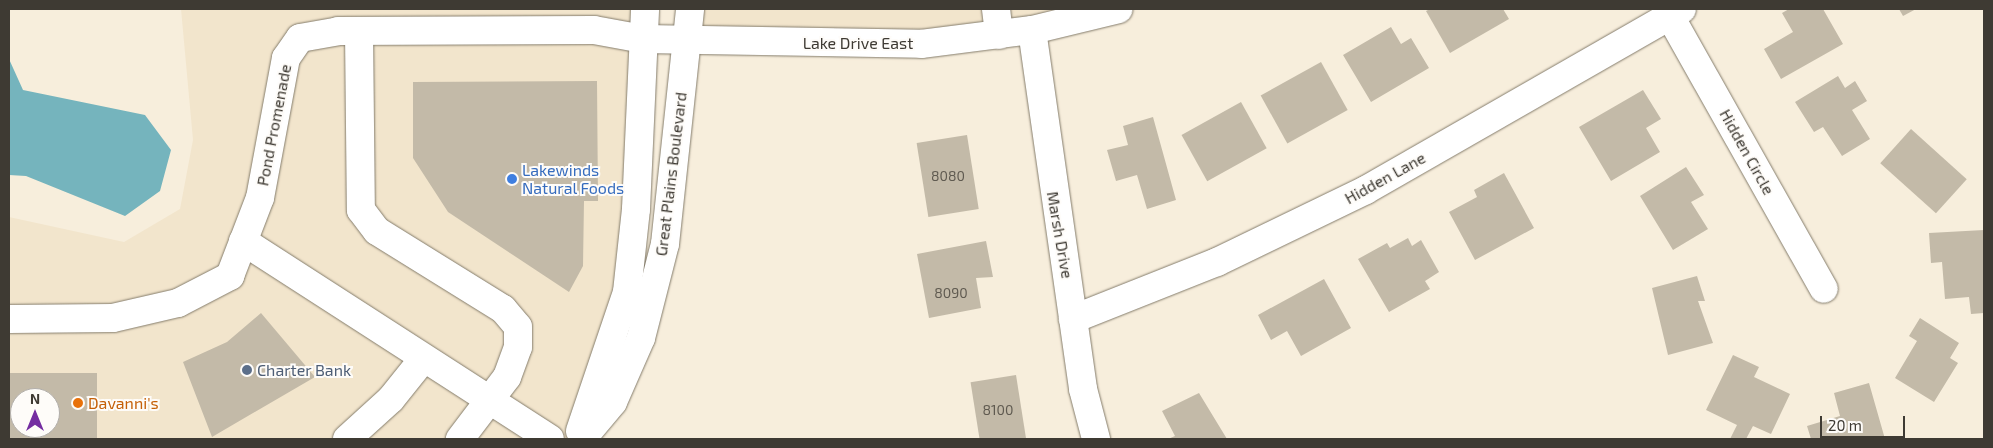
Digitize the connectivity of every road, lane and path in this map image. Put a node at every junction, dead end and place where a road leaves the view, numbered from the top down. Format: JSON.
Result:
{"nodes":[{"id":1,"x":645,"y":9,"type":"edge"},
{"id":2,"x":690,"y":9,"type":"edge"},
{"id":3,"x":1119,"y":9,"type":"edge"},
{"id":4,"x":1676,"y":12,"type":"edge"},
{"id":5,"x":424,"y":20,"type":"edge"},
{"id":6,"x":998,"y":22,"type":"edge"},
{"id":7,"x":345,"y":23,"type":"edge"},
{"id":8,"x":594,"y":30,"type":"joint"},
{"id":9,"x":1032,"y":30,"type":"junction"},
{"id":10,"x":644,"y":39,"type":"junction"},
{"id":11,"x":687,"y":40,"type":"junction"},
{"id":12,"x":244,"y":241,"type":"junction"},
{"id":13,"x":1824,"y":289,"type":"dead end"},
{"id":14,"x":1073,"y":318,"type":"junction"},
{"id":15,"x":9,"y":319,"type":"edge"},
{"id":16,"x":423,"y":359,"type":"junction"},
{"id":17,"x":492,"y":400,"type":"junction"},
{"id":18,"x":347,"y":439,"type":"edge"},
{"id":19,"x":460,"y":439,"type":"edge"},
{"id":20,"x":550,"y":439,"type":"edge"},
{"id":21,"x":576,"y":439,"type":"edge"},
{"id":22,"x":582,"y":439,"type":"edge"},
{"id":23,"x":1096,"y":439,"type":"edge"}],
"edges":[{"from":1,"to":10,"type":"street","name":"Great Plains Boulevard"},
{"from":2,"to":11,"type":"street","name":"Great Plains Boulevard"},
{"from":3,"to":9,"type":"street","name":"Lake Drive East"},
{"from":4,"to":13,"type":"street","name":"Hidden Circle"},
{"from":4,"to":14,"type":"street","name":"Hidden Lane"},
{"from":5,"to":7,"type":"street","name":"Pond Promenade"},
{"from":5,"to":8,"type":"street","name":"Pond Promenade"},
{"from":6,"to":9,"type":"street","name":"Lake Drive East"},
{"from":6,"to":11,"type":"street","name":"Lake Drive East"},
{"from":7,"to":12,"type":"street","name":"Pond Promenade"},
{"from":7,"to":17,"type":"street"},
{"from":8,"to":10,"type":"street","name":"Lake Drive East"},
{"from":9,"to":14,"type":"street","name":"Marsh Drive"},
{"from":10,"to":11,"type":"street","name":"Lake Drive East"},
{"from":10,"to":21,"type":"street","name":"Great Plains Boulevard"},
{"from":11,"to":22,"type":"street","name":"Great Plains Boulevard"},
{"from":12,"to":15,"type":"street","name":"Pond Promenade"},
{"from":12,"to":16,"type":"street"},
{"from":14,"to":23,"type":"street","name":"Marsh Drive"},
{"from":16,"to":17,"type":"street"},
{"from":16,"to":18,"type":"street"},
{"from":17,"to":19,"type":"street"},
{"from":17,"to":20,"type":"street"}]}
